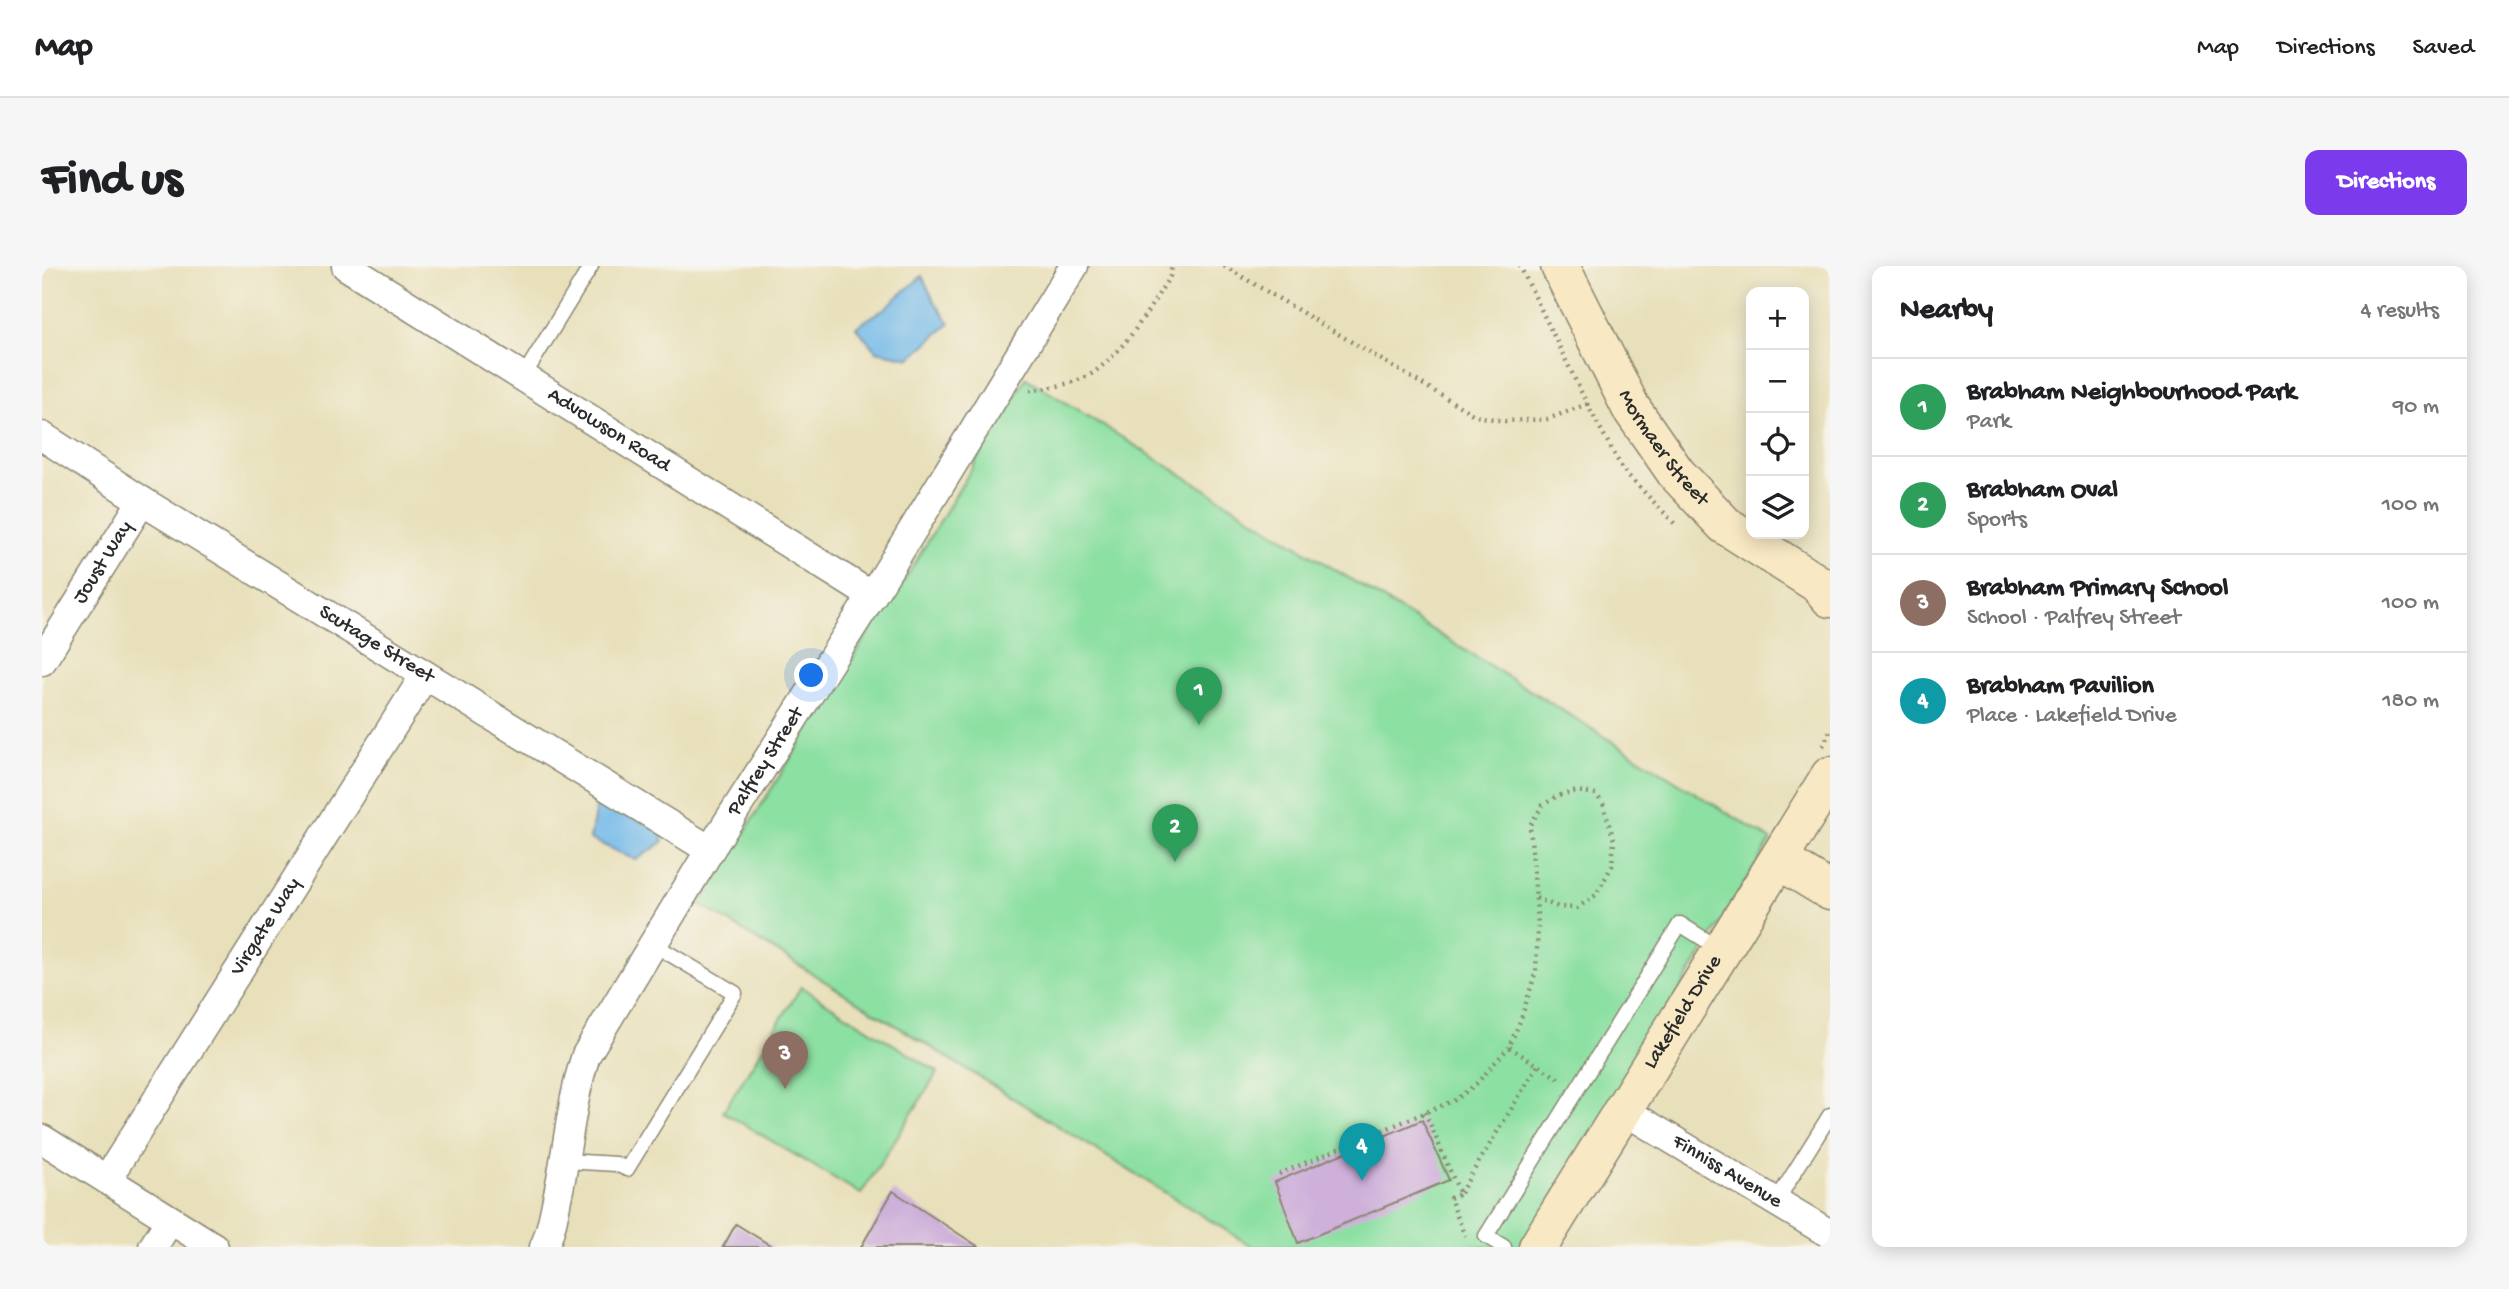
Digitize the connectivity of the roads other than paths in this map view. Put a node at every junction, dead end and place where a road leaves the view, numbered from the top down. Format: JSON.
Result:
{"nodes":[{"id":1,"x":346,"y":266,"type":"edge"},
{"id":2,"x":591,"y":266,"type":"edge"},
{"id":3,"x":1074,"y":266,"type":"edge"},
{"id":4,"x":1560,"y":266,"type":"edge"},
{"id":5,"x":523,"y":377,"type":"junction"},
{"id":6,"x":42,"y":436,"type":"edge"},
{"id":7,"x":142,"y":501,"type":"junction"},
{"id":8,"x":1826,"y":590,"type":"edge"},
{"id":9,"x":872,"y":596,"type":"junction"},
{"id":10,"x":42,"y":661,"type":"edge"},
{"id":11,"x":425,"y":675,"type":"junction"},
{"id":12,"x":1830,"y":776,"type":"edge"},
{"id":13,"x":710,"y":850,"type":"junction"},
{"id":14,"x":1779,"y":860,"type":"junction"},
{"id":15,"x":1830,"y":891,"type":"edge"},
{"id":16,"x":653,"y":944,"type":"junction"},
{"id":17,"x":1723,"y":950,"type":"junction"},
{"id":18,"x":1623,"y":1110,"type":"junction"},
{"id":19,"x":1830,"y":1115,"type":"edge"},
{"id":20,"x":42,"y":1139,"type":"edge"},
{"id":21,"x":565,"y":1161,"type":"junction"},
{"id":22,"x":107,"y":1179,"type":"junction"},
{"id":23,"x":1777,"y":1200,"type":"junction"},
{"id":24,"x":170,"y":1220,"type":"junction"},
{"id":25,"x":1830,"y":1234,"type":"edge"},
{"id":26,"x":153,"y":1247,"type":"edge"},
{"id":27,"x":214,"y":1247,"type":"edge"},
{"id":28,"x":544,"y":1247,"type":"edge"},
{"id":29,"x":1504,"y":1247,"type":"edge"},
{"id":30,"x":1538,"y":1247,"type":"edge"}],
"edges":[{"from":1,"to":5,"type":"street","name":"Advowson Road"},
{"from":2,"to":5,"type":"lane"},
{"from":3,"to":9,"type":"street","name":"Palfrey Street"},
{"from":4,"to":8,"type":"street","name":"Mormaer Street"},
{"from":5,"to":9,"type":"street","name":"Advowson Road"},
{"from":6,"to":7,"type":"street","name":"Scutage Street"},
{"from":7,"to":10,"type":"street","name":"Joust Way"},
{"from":7,"to":11,"type":"street","name":"Scutage Street"},
{"from":9,"to":13,"type":"street","name":"Palfrey Street"},
{"from":11,"to":13,"type":"street","name":"Scutage Street"},
{"from":11,"to":22,"type":"street","name":"Virgate Way"},
{"from":12,"to":14,"type":"street","name":"Lakefield Drive"},
{"from":13,"to":16,"type":"street","name":"Palfrey Street"},
{"from":14,"to":15,"type":"street"},
{"from":14,"to":17,"type":"street","name":"Lakefield Drive"},
{"from":16,"to":21,"type":"street","name":"Palfrey Street"},
{"from":16,"to":21,"type":"lane"},
{"from":17,"to":18,"type":"street","name":"Lakefield Drive"},
{"from":17,"to":29,"type":"lane"},
{"from":18,"to":23,"type":"street","name":"Finniss Avenue"},
{"from":18,"to":30,"type":"street","name":"Lakefield Drive"},
{"from":19,"to":23,"type":"lane"},
{"from":20,"to":22,"type":"street"},
{"from":21,"to":28,"type":"street","name":"Palfrey Street"},
{"from":22,"to":24,"type":"street"},
{"from":23,"to":25,"type":"street","name":"Finniss Avenue"},
{"from":24,"to":26,"type":"street"},
{"from":24,"to":27,"type":"street"}]}
